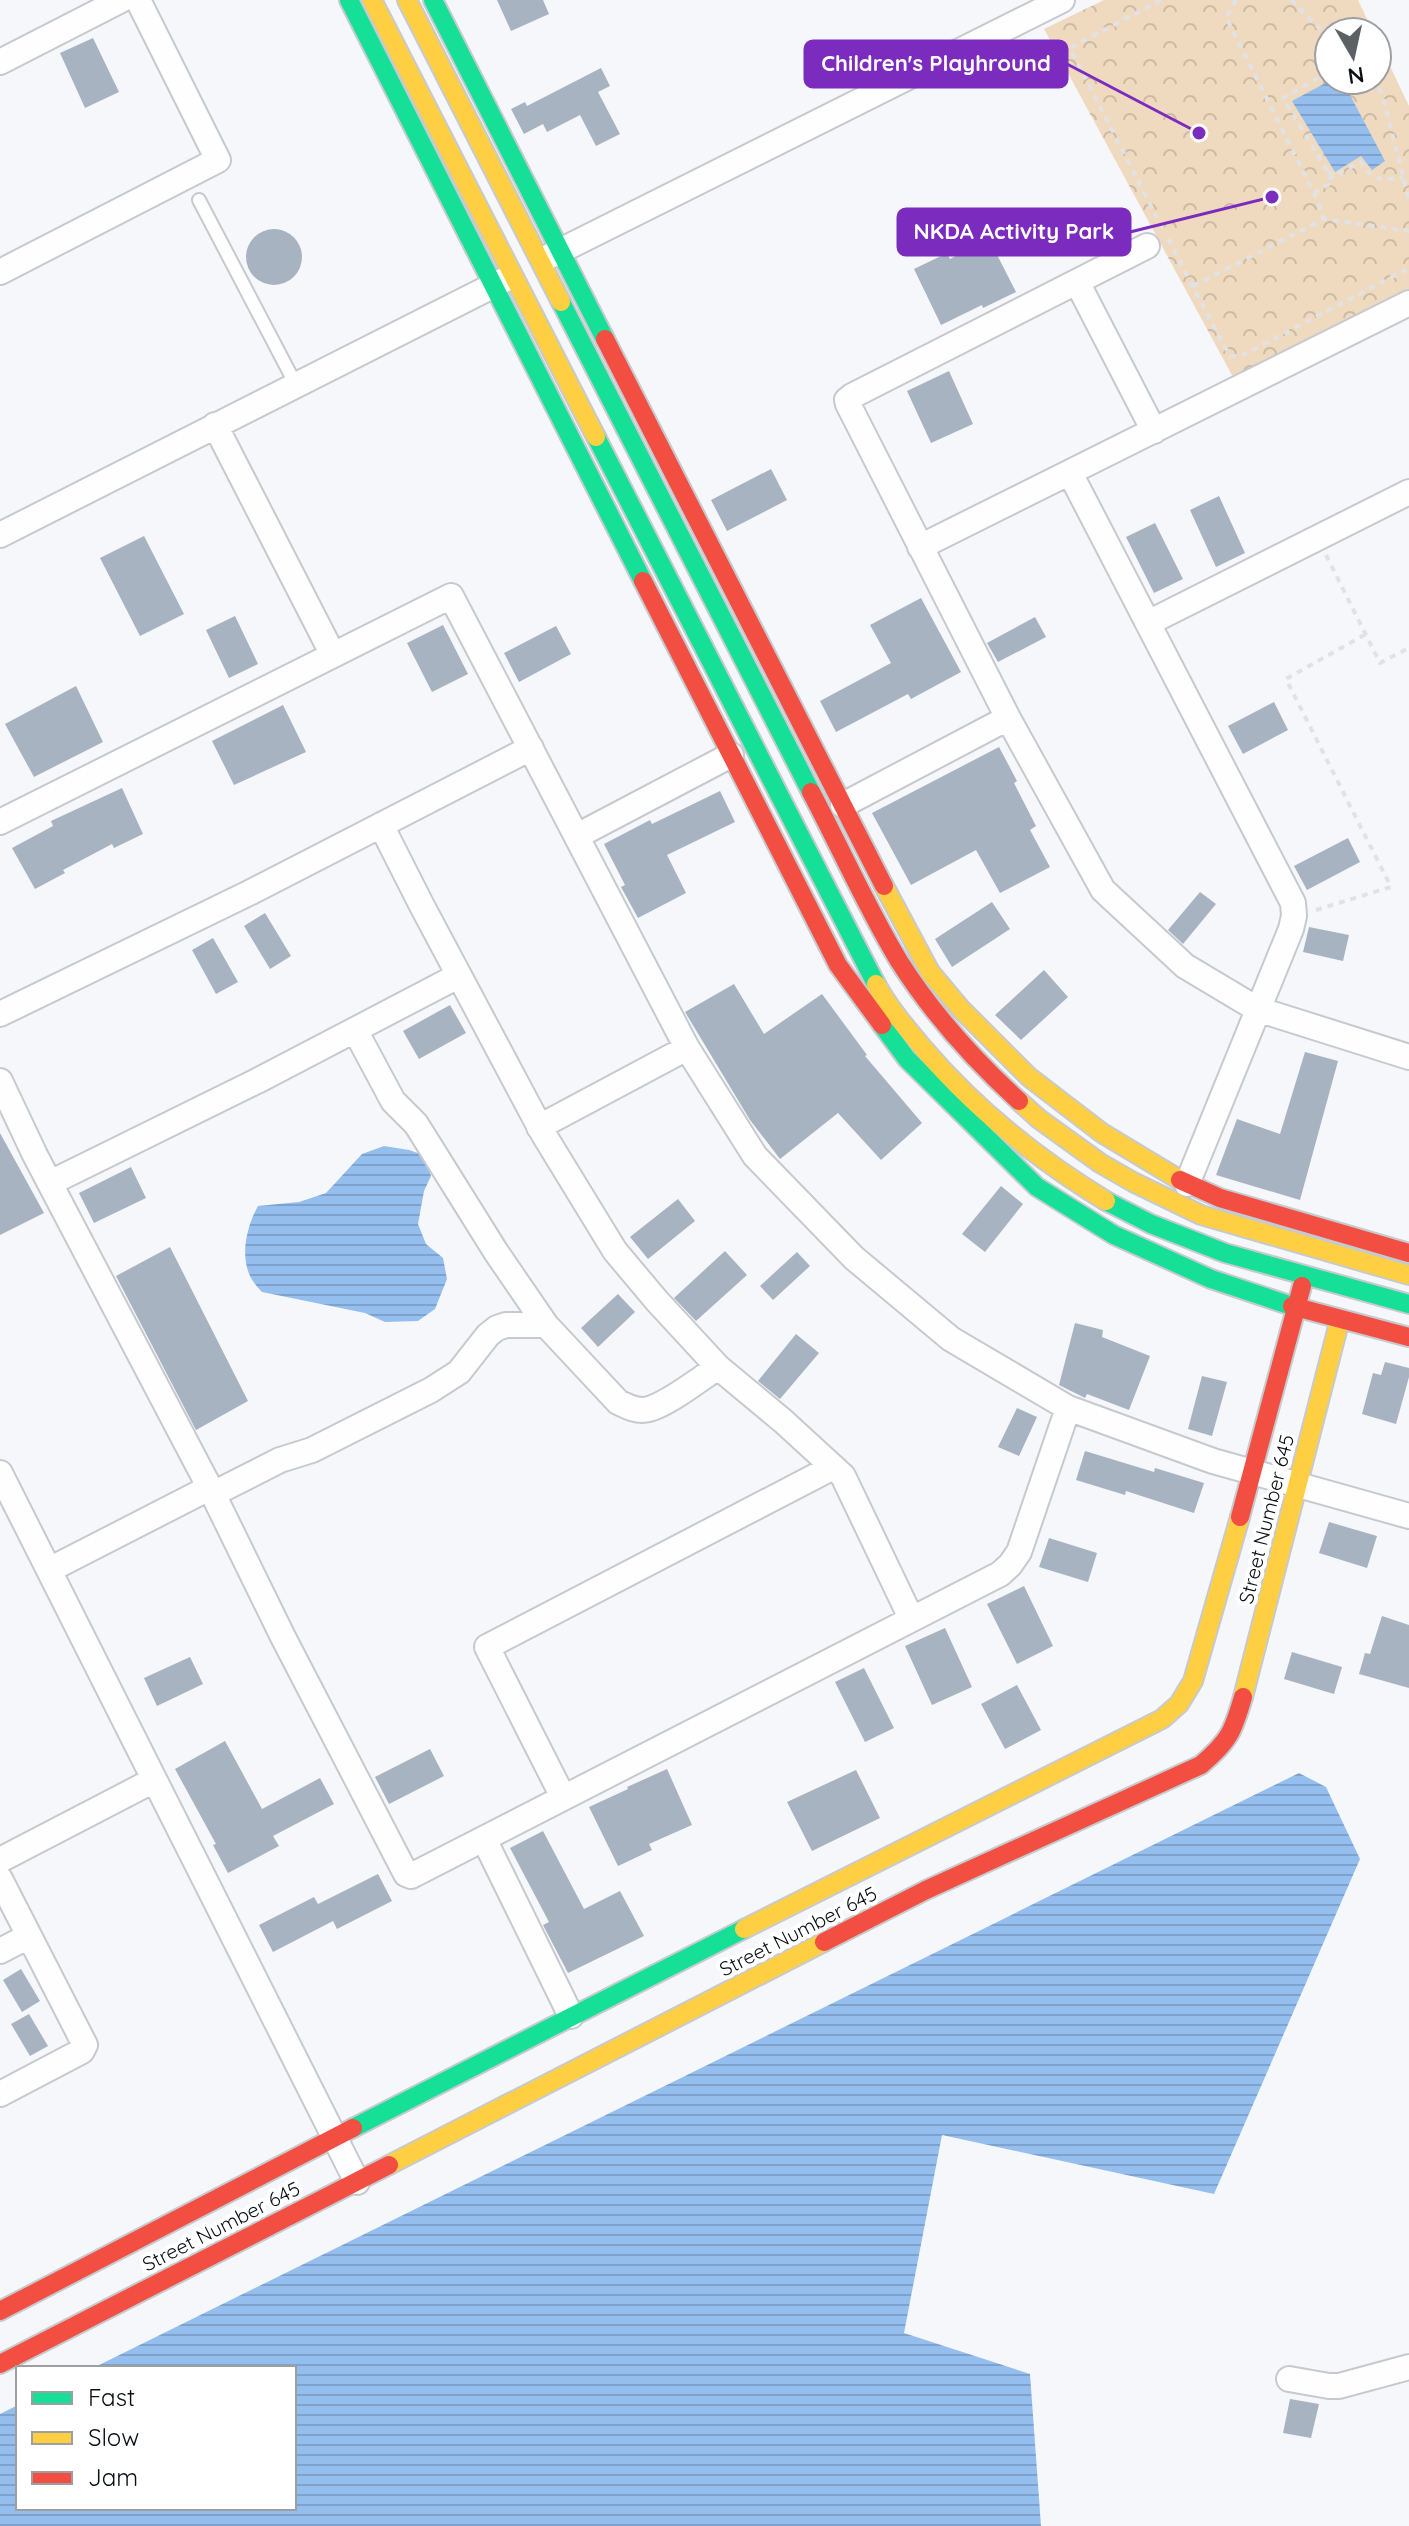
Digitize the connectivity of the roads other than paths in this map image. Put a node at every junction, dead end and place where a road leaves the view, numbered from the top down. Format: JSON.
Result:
{"nodes":[{"id":1,"x":121,"y":0,"type":"edge"},
{"id":2,"x":138,"y":0,"type":"edge"},
{"id":3,"x":349,"y":0,"type":"edge"},
{"id":4,"x":372,"y":0,"type":"edge"},
{"id":5,"x":407,"y":0,"type":"edge"},
{"id":6,"x":433,"y":0,"type":"edge"},
{"id":7,"x":1062,"y":0,"type":"edge"},
{"id":8,"x":0,"y":62,"type":"edge"},
{"id":9,"x":199,"y":200,"type":"dead end"},
{"id":10,"x":1147,"y":246,"type":"dead end"},
{"id":11,"x":561,"y":250,"type":"junction"},
{"id":12,"x":539,"y":262,"type":"junction"},
{"id":13,"x":0,"y":272,"type":"edge"},
{"id":14,"x":503,"y":281,"type":"junction"},
{"id":15,"x":1077,"y":282,"type":"junction"},
{"id":16,"x":1409,"y":303,"type":"edge"},
{"id":17,"x":296,"y":385,"type":"junction"},
{"id":18,"x":215,"y":425,"type":"junction"},
{"id":19,"x":1154,"y":431,"type":"junction"},
{"id":20,"x":1070,"y":473,"type":"junction"},
{"id":21,"x":1409,"y":492,"type":"edge"},
{"id":22,"x":0,"y":535,"type":"edge"},
{"id":23,"x":920,"y":547,"type":"junction"},
{"id":24,"x":1148,"y":623,"type":"junction"},
{"id":25,"x":333,"y":655,"type":"junction"},
{"id":26,"x":1008,"y":718,"type":"junction"},
{"id":27,"x":531,"y":748,"type":"junction"},
{"id":28,"x":731,"y":755,"type":"junction"},
{"id":29,"x":843,"y":805,"type":"junction"},
{"id":30,"x":0,"y":822,"type":"edge"},
{"id":31,"x":381,"y":825,"type":"junction"},
{"id":32,"x":577,"y":836,"type":"junction"},
{"id":33,"x":458,"y":976,"type":"junction"},
{"id":34,"x":1257,"y":1009,"type":"junction"},
{"id":35,"x":0,"y":1014,"type":"edge"},
{"id":36,"x":355,"y":1030,"type":"junction"},
{"id":37,"x":687,"y":1048,"type":"junction"},
{"id":38,"x":1409,"y":1057,"type":"edge"},
{"id":39,"x":0,"y":1081,"type":"edge"},
{"id":40,"x":539,"y":1127,"type":"junction"},
{"id":41,"x":50,"y":1183,"type":"junction"},
{"id":42,"x":1187,"y":1184,"type":"junction"},
{"id":43,"x":1409,"y":1253,"type":"edge"},
{"id":44,"x":1305,"y":1275,"type":"junction"},
{"id":45,"x":1409,"y":1275,"type":"edge"},
{"id":46,"x":1409,"y":1304,"type":"edge"},
{"id":47,"x":1295,"y":1307,"type":"junction"},
{"id":48,"x":1340,"y":1319,"type":"junction"},
{"id":49,"x":546,"y":1325,"type":"junction"},
{"id":50,"x":1409,"y":1337,"type":"edge"},
{"id":51,"x":718,"y":1367,"type":"junction"},
{"id":52,"x":1068,"y":1408,"type":"junction"},
{"id":53,"x":833,"y":1467,"type":"junction"},
{"id":54,"x":0,"y":1473,"type":"edge"},
{"id":55,"x":1277,"y":1479,"type":"junction"},
{"id":56,"x":211,"y":1491,"type":"junction"},
{"id":57,"x":1409,"y":1516,"type":"edge"},
{"id":58,"x":49,"y":1570,"type":"junction"},
{"id":59,"x":911,"y":1618,"type":"junction"},
{"id":60,"x":154,"y":1780,"type":"junction"},
{"id":61,"x":563,"y":1797,"type":"junction"},
{"id":62,"x":484,"y":1839,"type":"junction"},
{"id":63,"x":0,"y":1860,"type":"edge"},
{"id":64,"x":0,"y":1879,"type":"edge"},
{"id":65,"x":29,"y":1936,"type":"junction"},
{"id":66,"x":0,"y":1951,"type":"edge"},
{"id":67,"x":571,"y":2016,"type":"junction"},
{"id":68,"x":0,"y":2094,"type":"edge"},
{"id":69,"x":336,"y":2137,"type":"junction"},
{"id":70,"x":357,"y":2182,"type":"junction"},
{"id":71,"x":0,"y":2311,"type":"edge"},
{"id":72,"x":0,"y":2364,"type":"edge"},
{"id":73,"x":1409,"y":2367,"type":"edge"},
{"id":74,"x":1289,"y":2379,"type":"dead end"}],
"edges":[{"from":1,"to":8,"type":"street"},
{"from":2,"to":13,"type":"street"},
{"from":3,"to":14,"type":"street"},
{"from":4,"to":14,"type":"street"},
{"from":5,"to":12,"type":"street"},
{"from":6,"to":11,"type":"street"},
{"from":7,"to":11,"type":"street"},
{"from":9,"to":17,"type":"lane"},
{"from":10,"to":15,"type":"street"},
{"from":11,"to":12,"type":"street"},
{"from":11,"to":29,"type":"street"},
{"from":12,"to":14,"type":"street"},
{"from":12,"to":45,"type":"street"},
{"from":14,"to":17,"type":"street"},
{"from":14,"to":28,"type":"street"},
{"from":14,"to":44,"type":"street"},
{"from":15,"to":19,"type":"street"},
{"from":15,"to":23,"type":"street"},
{"from":16,"to":19,"type":"street"},
{"from":17,"to":18,"type":"street"},
{"from":18,"to":22,"type":"street"},
{"from":18,"to":25,"type":"street"},
{"from":19,"to":20,"type":"street"},
{"from":20,"to":23,"type":"street"},
{"from":20,"to":24,"type":"street"},
{"from":21,"to":24,"type":"street"},
{"from":23,"to":26,"type":"street"},
{"from":24,"to":34,"type":"street"},
{"from":25,"to":27,"type":"street"},
{"from":25,"to":30,"type":"street"},
{"from":26,"to":29,"type":"street"},
{"from":26,"to":34,"type":"street"},
{"from":27,"to":31,"type":"street"},
{"from":27,"to":32,"type":"street"},
{"from":28,"to":32,"type":"street"},
{"from":28,"to":47,"type":"street"},
{"from":29,"to":42,"type":"street"},
{"from":31,"to":33,"type":"street"},
{"from":31,"to":35,"type":"street"},
{"from":32,"to":37,"type":"street"},
{"from":33,"to":36,"type":"street"},
{"from":33,"to":40,"type":"street"},
{"from":34,"to":38,"type":"street"},
{"from":34,"to":42,"type":"street"},
{"from":36,"to":41,"type":"street"},
{"from":36,"to":49,"type":"street"},
{"from":37,"to":40,"type":"street"},
{"from":37,"to":52,"type":"street"},
{"from":39,"to":41,"type":"street"},
{"from":40,"to":51,"type":"street"},
{"from":41,"to":56,"type":"street"},
{"from":42,"to":43,"type":"street"},
{"from":44,"to":46,"type":"street"},
{"from":44,"to":47,"type":"street","name":"Street Number 645"},
{"from":47,"to":48,"type":"street"},
{"from":47,"to":55,"type":"street","name":"Street Number 645"},
{"from":48,"to":50,"type":"street"},
{"from":48,"to":55,"type":"street","name":"Street Number 645"},
{"from":49,"to":51,"type":"street"},
{"from":49,"to":56,"type":"street"},
{"from":51,"to":53,"type":"street"},
{"from":52,"to":55,"type":"street"},
{"from":52,"to":59,"type":"street"},
{"from":53,"to":59,"type":"street"},
{"from":53,"to":61,"type":"street"},
{"from":54,"to":58,"type":"street"},
{"from":55,"to":57,"type":"street"},
{"from":55,"to":67,"type":"street","name":"Street Number 645"},
{"from":55,"to":70,"type":"street","name":"Street Number 645"},
{"from":56,"to":58,"type":"street"},
{"from":56,"to":62,"type":"street"},
{"from":58,"to":60,"type":"street"},
{"from":59,"to":61,"type":"street"},
{"from":60,"to":63,"type":"street"},
{"from":60,"to":69,"type":"street"},
{"from":61,"to":62,"type":"street"},
{"from":62,"to":67,"type":"street"},
{"from":64,"to":65,"type":"street"},
{"from":65,"to":66,"type":"street"},
{"from":65,"to":68,"type":"street"},
{"from":67,"to":69,"type":"street","name":"Street Number 645"},
{"from":69,"to":70,"type":"street"},
{"from":69,"to":71,"type":"street","name":"Street Number 645"},
{"from":70,"to":72,"type":"street","name":"Street Number 645"},
{"from":73,"to":74,"type":"street"}]}
